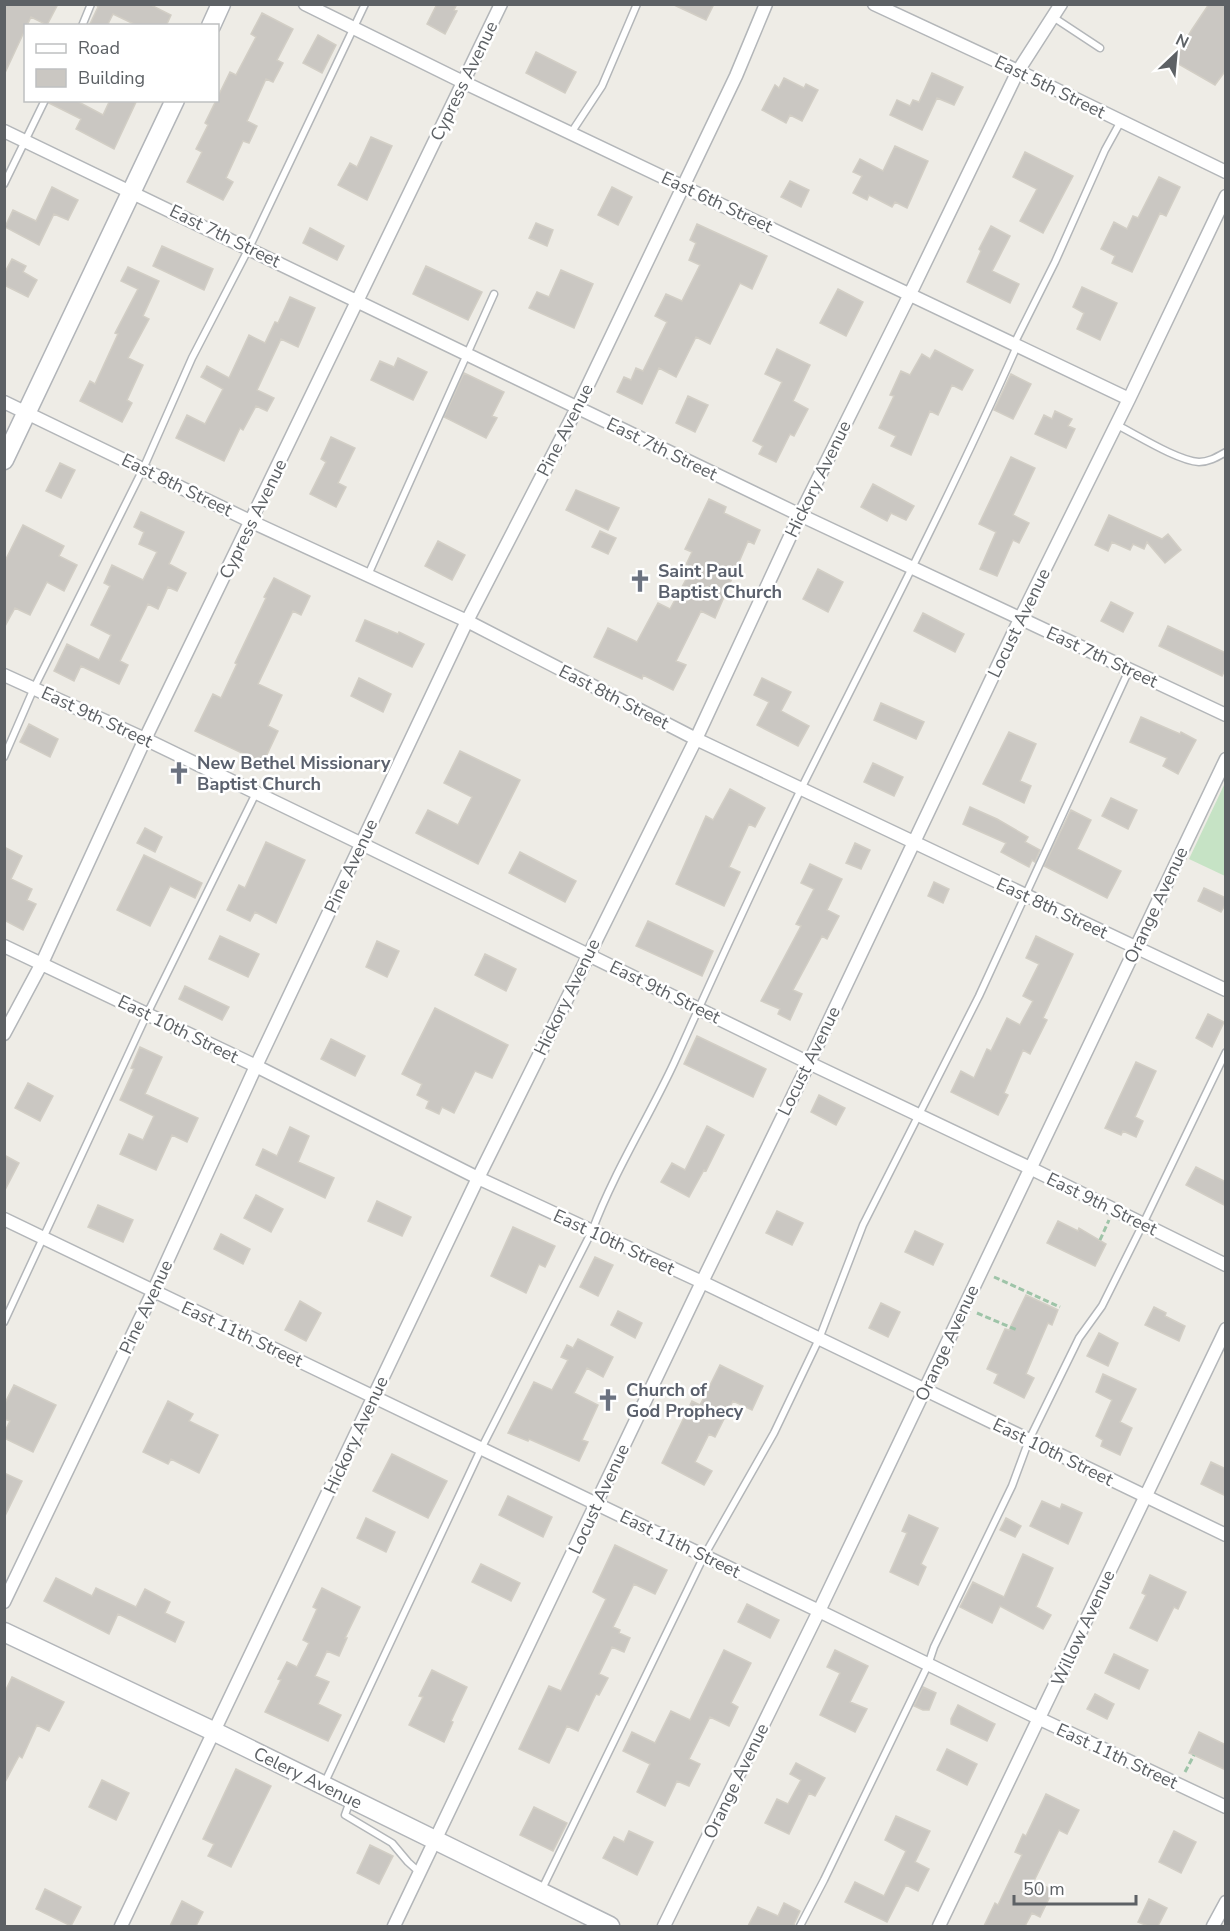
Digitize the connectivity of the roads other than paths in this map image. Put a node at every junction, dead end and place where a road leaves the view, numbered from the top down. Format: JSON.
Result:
{"nodes":[{"id":1,"x":92,"y":4,"type":"edge"},
{"id":2,"x":220,"y":4,"type":"edge"},
{"id":3,"x":305,"y":4,"type":"edge"},
{"id":4,"x":365,"y":4,"type":"edge"},
{"id":5,"x":501,"y":4,"type":"edge"},
{"id":6,"x":637,"y":4,"type":"edge"},
{"id":7,"x":766,"y":4,"type":"edge"},
{"id":8,"x":874,"y":4,"type":"edge"},
{"id":9,"x":1061,"y":4,"type":"edge"},
{"id":10,"x":1053,"y":16,"type":"junction"},
{"id":11,"x":83,"y":24,"type":"edge"},
{"id":12,"x":212,"y":24,"type":"edge"},
{"id":13,"x":353,"y":28,"type":"junction"},
{"id":14,"x":1100,"y":48,"type":"dead end"},
{"id":15,"x":1018,"y":70,"type":"junction"},
{"id":16,"x":463,"y":82,"type":"junction"},
{"id":17,"x":44,"y":102,"type":"edge"},
{"id":18,"x":174,"y":102,"type":"edge"},
{"id":19,"x":1122,"y":121,"type":"junction"},
{"id":20,"x":4,"y":131,"type":"edge"},
{"id":21,"x":571,"y":133,"type":"junction"},
{"id":22,"x":25,"y":140,"type":"junction"},
{"id":23,"x":1226,"y":172,"type":"edge"},
{"id":24,"x":4,"y":184,"type":"edge"},
{"id":25,"x":683,"y":186,"type":"junction"},
{"id":26,"x":132,"y":191,"type":"junction"},
{"id":27,"x":1226,"y":196,"type":"edge"},
{"id":28,"x":249,"y":248,"type":"junction"},
{"id":29,"x":494,"y":294,"type":"dead end"},
{"id":30,"x":910,"y":294,"type":"junction"},
{"id":31,"x":357,"y":300,"type":"junction"},
{"id":32,"x":1016,"y":345,"type":"junction"},
{"id":33,"x":467,"y":354,"type":"junction"},
{"id":34,"x":1129,"y":399,"type":"junction"},
{"id":35,"x":4,"y":402,"type":"edge"},
{"id":36,"x":577,"y":408,"type":"junction"},
{"id":37,"x":28,"y":413,"type":"junction"},
{"id":38,"x":1116,"y":424,"type":"junction"},
{"id":39,"x":1226,"y":452,"type":"edge"},
{"id":40,"x":4,"y":460,"type":"edge"},
{"id":41,"x":143,"y":469,"type":"junction"},
{"id":42,"x":800,"y":515,"type":"junction"},
{"id":43,"x":252,"y":522,"type":"junction"},
{"id":44,"x":911,"y":568,"type":"junction"},
{"id":45,"x":368,"y":575,"type":"junction"},
{"id":46,"x":1020,"y":619,"type":"junction"},
{"id":47,"x":467,"y":621,"type":"junction"},
{"id":48,"x":1129,"y":670,"type":"junction"},
{"id":49,"x":4,"y":675,"type":"edge"},
{"id":50,"x":34,"y":688,"type":"junction"},
{"id":51,"x":1226,"y":715,"type":"edge"},
{"id":52,"x":145,"y":739,"type":"junction"},
{"id":53,"x":696,"y":739,"type":"junction"},
{"id":54,"x":4,"y":757,"type":"edge"},
{"id":55,"x":1226,"y":759,"type":"edge"},
{"id":56,"x":802,"y":789,"type":"junction"},
{"id":57,"x":256,"y":793,"type":"junction"},
{"id":58,"x":914,"y":842,"type":"junction"},
{"id":59,"x":362,"y":844,"type":"junction"},
{"id":60,"x":1026,"y":895,"type":"junction"},
{"id":61,"x":4,"y":946,"type":"edge"},
{"id":62,"x":1136,"y":948,"type":"junction"},
{"id":63,"x":589,"y":954,"type":"junction"},
{"id":64,"x":42,"y":963,"type":"junction"},
{"id":65,"x":1226,"y":990,"type":"edge"},
{"id":66,"x":697,"y":1008,"type":"junction"},
{"id":67,"x":147,"y":1014,"type":"junction"},
{"id":68,"x":4,"y":1034,"type":"edge"},
{"id":69,"x":1226,"y":1052,"type":"edge"},
{"id":70,"x":809,"y":1063,"type":"junction"},
{"id":71,"x":256,"y":1066,"type":"junction"},
{"id":72,"x":918,"y":1115,"type":"junction"},
{"id":73,"x":1030,"y":1168,"type":"junction"},
{"id":74,"x":478,"y":1178,"type":"junction"},
{"id":75,"x":4,"y":1219,"type":"edge"},
{"id":76,"x":1143,"y":1224,"type":"junction"},
{"id":77,"x":592,"y":1231,"type":"junction"},
{"id":78,"x":44,"y":1239,"type":"junction"},
{"id":79,"x":1226,"y":1265,"type":"edge"},
{"id":80,"x":702,"y":1282,"type":"junction"},
{"id":81,"x":153,"y":1292,"type":"junction"},
{"id":82,"x":4,"y":1322,"type":"edge"},
{"id":83,"x":1226,"y":1329,"type":"edge"},
{"id":84,"x":819,"y":1339,"type":"junction"},
{"id":85,"x":925,"y":1390,"type":"junction"},
{"id":86,"x":374,"y":1397,"type":"junction"},
{"id":87,"x":1029,"y":1440,"type":"junction"},
{"id":88,"x":481,"y":1449,"type":"junction"},
{"id":89,"x":1145,"y":1496,"type":"junction"},
{"id":90,"x":597,"y":1504,"type":"junction"},
{"id":91,"x":1226,"y":1535,"type":"edge"},
{"id":92,"x":704,"y":1556,"type":"junction"},
{"id":93,"x":4,"y":1602,"type":"edge"},
{"id":94,"x":819,"y":1611,"type":"junction"},
{"id":95,"x":4,"y":1632,"type":"edge"},
{"id":96,"x":928,"y":1665,"type":"junction"},
{"id":97,"x":1040,"y":1719,"type":"junction"},
{"id":98,"x":215,"y":1732,"type":"junction"},
{"id":99,"x":323,"y":1786,"type":"junction"},
{"id":100,"x":351,"y":1799,"type":"junction"},
{"id":101,"x":1226,"y":1807,"type":"edge"},
{"id":102,"x":435,"y":1841,"type":"junction"},
{"id":103,"x":420,"y":1872,"type":"junction"},
{"id":104,"x":540,"y":1892,"type":"junction"},
{"id":105,"x":1224,"y":1907,"type":"edge"},
{"id":106,"x":121,"y":1926,"type":"edge"},
{"id":107,"x":394,"y":1926,"type":"edge"},
{"id":108,"x":610,"y":1926,"type":"edge"},
{"id":109,"x":664,"y":1926,"type":"edge"},
{"id":110,"x":800,"y":1926,"type":"edge"},
{"id":111,"x":939,"y":1926,"type":"edge"},
{"id":112,"x":1214,"y":1926,"type":"edge"}],
"edges":[{"from":1,"to":11,"type":"lane"},
{"from":2,"to":12,"type":"main road"},
{"from":3,"to":13,"type":"street","name":"East 6th Street"},
{"from":4,"to":13,"type":"lane"},
{"from":5,"to":16,"type":"street","name":"Cypress Avenue"},
{"from":6,"to":21,"type":"lane"},
{"from":7,"to":25,"type":"street","name":"Pine Avenue"},
{"from":8,"to":15,"type":"street","name":"East 5th Street"},
{"from":9,"to":10,"type":"street","name":"Hickory Avenue"},
{"from":10,"to":14,"type":"lane"},
{"from":10,"to":15,"type":"street","name":"Hickory Avenue"},
{"from":13,"to":16,"type":"street","name":"East 6th Street"},
{"from":13,"to":28,"type":"lane"},
{"from":15,"to":19,"type":"street","name":"East 5th Street"},
{"from":15,"to":30,"type":"street","name":"Hickory Avenue"},
{"from":16,"to":21,"type":"street","name":"East 6th Street"},
{"from":16,"to":31,"type":"street","name":"Cypress Avenue"},
{"from":17,"to":22,"type":"lane"},
{"from":18,"to":26,"type":"main road"},
{"from":19,"to":23,"type":"street","name":"East 5th Street"},
{"from":19,"to":32,"type":"lane"},
{"from":20,"to":22,"type":"street","name":"East 7th Street"},
{"from":21,"to":25,"type":"street","name":"East 6th Street"},
{"from":22,"to":24,"type":"lane"},
{"from":22,"to":26,"type":"street","name":"East 7th Street"},
{"from":25,"to":30,"type":"street","name":"East 6th Street"},
{"from":25,"to":36,"type":"street","name":"Pine Avenue"},
{"from":26,"to":28,"type":"street","name":"East 7th Street"},
{"from":26,"to":37,"type":"main road"},
{"from":27,"to":34,"type":"street","name":"Locust Avenue"},
{"from":28,"to":31,"type":"street","name":"East 7th Street"},
{"from":28,"to":41,"type":"lane"},
{"from":29,"to":33,"type":"lane"},
{"from":30,"to":32,"type":"street","name":"East 6th Street"},
{"from":30,"to":42,"type":"street","name":"Hickory Avenue"},
{"from":31,"to":33,"type":"street","name":"East 7th Street"},
{"from":31,"to":43,"type":"street","name":"Cypress Avenue"},
{"from":32,"to":34,"type":"street","name":"East 6th Street"},
{"from":32,"to":44,"type":"lane"},
{"from":33,"to":36,"type":"street","name":"East 7th Street"},
{"from":33,"to":45,"type":"lane"},
{"from":34,"to":38,"type":"street","name":"Locust Avenue"},
{"from":35,"to":37,"type":"street","name":"East 8th Street"},
{"from":36,"to":42,"type":"street","name":"East 7th Street"},
{"from":36,"to":47,"type":"street","name":"Pine Avenue"},
{"from":37,"to":40,"type":"main road"},
{"from":37,"to":41,"type":"street","name":"East 8th Street"},
{"from":38,"to":39,"type":"lane"},
{"from":38,"to":46,"type":"street","name":"Locust Avenue"},
{"from":41,"to":43,"type":"street","name":"East 8th Street"},
{"from":41,"to":50,"type":"lane"},
{"from":42,"to":44,"type":"street","name":"East 7th Street"},
{"from":42,"to":53,"type":"street","name":"Hickory Avenue"},
{"from":43,"to":45,"type":"street","name":"East 8th Street"},
{"from":43,"to":52,"type":"street","name":"Cypress Avenue"},
{"from":44,"to":46,"type":"street","name":"East 7th Street"},
{"from":44,"to":56,"type":"lane"},
{"from":45,"to":47,"type":"street","name":"East 8th Street"},
{"from":46,"to":48,"type":"street","name":"East 7th Street"},
{"from":46,"to":58,"type":"street","name":"Locust Avenue"},
{"from":47,"to":53,"type":"street","name":"East 8th Street"},
{"from":47,"to":59,"type":"street","name":"Pine Avenue"},
{"from":48,"to":51,"type":"street","name":"East 7th Street"},
{"from":48,"to":60,"type":"lane"},
{"from":49,"to":50,"type":"street","name":"East 9th Street"},
{"from":50,"to":52,"type":"street","name":"East 9th Street"},
{"from":50,"to":54,"type":"lane"},
{"from":52,"to":57,"type":"street","name":"East 9th Street"},
{"from":52,"to":64,"type":"street","name":"Cypress Avenue"},
{"from":53,"to":56,"type":"street","name":"East 8th Street"},
{"from":53,"to":63,"type":"street","name":"Hickory Avenue"},
{"from":55,"to":62,"type":"street","name":"Orange Avenue"},
{"from":56,"to":58,"type":"street","name":"East 8th Street"},
{"from":56,"to":66,"type":"lane"},
{"from":57,"to":59,"type":"street","name":"East 9th Street"},
{"from":57,"to":67,"type":"lane"},
{"from":58,"to":60,"type":"street","name":"East 8th Street"},
{"from":58,"to":70,"type":"street","name":"Locust Avenue"},
{"from":59,"to":63,"type":"street","name":"East 9th Street"},
{"from":59,"to":71,"type":"street","name":"Pine Avenue"},
{"from":60,"to":62,"type":"street","name":"East 8th Street"},
{"from":60,"to":72,"type":"lane"},
{"from":61,"to":64,"type":"street","name":"East 10th Street"},
{"from":62,"to":65,"type":"street","name":"East 8th Street"},
{"from":62,"to":73,"type":"street","name":"Orange Avenue"},
{"from":63,"to":66,"type":"street","name":"East 9th Street"},
{"from":63,"to":74,"type":"street","name":"Hickory Avenue"},
{"from":64,"to":67,"type":"street","name":"East 10th Street"},
{"from":64,"to":68,"type":"street","name":"Cypress Avenue"},
{"from":66,"to":70,"type":"street","name":"East 9th Street"},
{"from":66,"to":77,"type":"lane"},
{"from":67,"to":71,"type":"street","name":"East 10th Street"},
{"from":67,"to":78,"type":"lane"},
{"from":69,"to":76,"type":"lane"},
{"from":70,"to":72,"type":"street","name":"East 9th Street"},
{"from":70,"to":80,"type":"street","name":"Locust Avenue"},
{"from":71,"to":74,"type":"street","name":"East 10th Street"},
{"from":71,"to":81,"type":"street","name":"Pine Avenue"},
{"from":72,"to":73,"type":"street","name":"East 9th Street"},
{"from":72,"to":84,"type":"lane"},
{"from":73,"to":76,"type":"street","name":"East 9th Street"},
{"from":73,"to":85,"type":"street","name":"Orange Avenue"},
{"from":74,"to":77,"type":"street","name":"East 10th Street"},
{"from":74,"to":86,"type":"street","name":"Hickory Avenue"},
{"from":75,"to":78,"type":"street","name":"East 11th Street"},
{"from":76,"to":79,"type":"street","name":"East 9th Street"},
{"from":76,"to":87,"type":"lane"},
{"from":77,"to":80,"type":"street","name":"East 10th Street"},
{"from":77,"to":88,"type":"lane"},
{"from":78,"to":81,"type":"street","name":"East 11th Street"},
{"from":78,"to":82,"type":"lane"},
{"from":80,"to":84,"type":"street","name":"East 10th Street"},
{"from":80,"to":90,"type":"street","name":"Locust Avenue"},
{"from":81,"to":86,"type":"street","name":"East 11th Street"},
{"from":81,"to":93,"type":"street","name":"Pine Avenue"},
{"from":83,"to":89,"type":"street","name":"Willow Avenue"},
{"from":84,"to":85,"type":"street","name":"East 10th Street"},
{"from":84,"to":92,"type":"lane"},
{"from":85,"to":87,"type":"street","name":"East 10th Street"},
{"from":85,"to":94,"type":"street","name":"Orange Avenue"},
{"from":86,"to":88,"type":"street","name":"East 11th Street"},
{"from":86,"to":98,"type":"street","name":"Hickory Avenue"},
{"from":87,"to":89,"type":"street","name":"East 10th Street"},
{"from":87,"to":96,"type":"lane"},
{"from":88,"to":90,"type":"street","name":"East 11th Street"},
{"from":88,"to":99,"type":"lane"},
{"from":89,"to":91,"type":"street","name":"East 10th Street"},
{"from":89,"to":97,"type":"street","name":"Willow Avenue"},
{"from":90,"to":92,"type":"street","name":"East 11th Street"},
{"from":90,"to":102,"type":"street","name":"Locust Avenue"},
{"from":92,"to":94,"type":"street","name":"East 11th Street"},
{"from":92,"to":104,"type":"lane"},
{"from":94,"to":96,"type":"street","name":"East 11th Street"},
{"from":94,"to":109,"type":"street","name":"Orange Avenue"},
{"from":95,"to":98,"type":"main road","name":"Celery Avenue"},
{"from":96,"to":97,"type":"street","name":"East 11th Street"},
{"from":96,"to":110,"type":"lane"},
{"from":97,"to":101,"type":"street","name":"East 11th Street"},
{"from":97,"to":111,"type":"street","name":"Willow Avenue"},
{"from":98,"to":99,"type":"main road","name":"Celery Avenue"},
{"from":98,"to":106,"type":"street","name":"Hickory Avenue"},
{"from":99,"to":100,"type":"main road","name":"Celery Avenue"},
{"from":100,"to":102,"type":"main road","name":"Celery Avenue"},
{"from":100,"to":103,"type":"lane"},
{"from":102,"to":103,"type":"street","name":"Locust Avenue"},
{"from":102,"to":104,"type":"main road","name":"Celery Avenue"},
{"from":103,"to":107,"type":"street","name":"Locust Avenue"},
{"from":104,"to":108,"type":"main road","name":"Celery Avenue"},
{"from":105,"to":112,"type":"street"}]}
